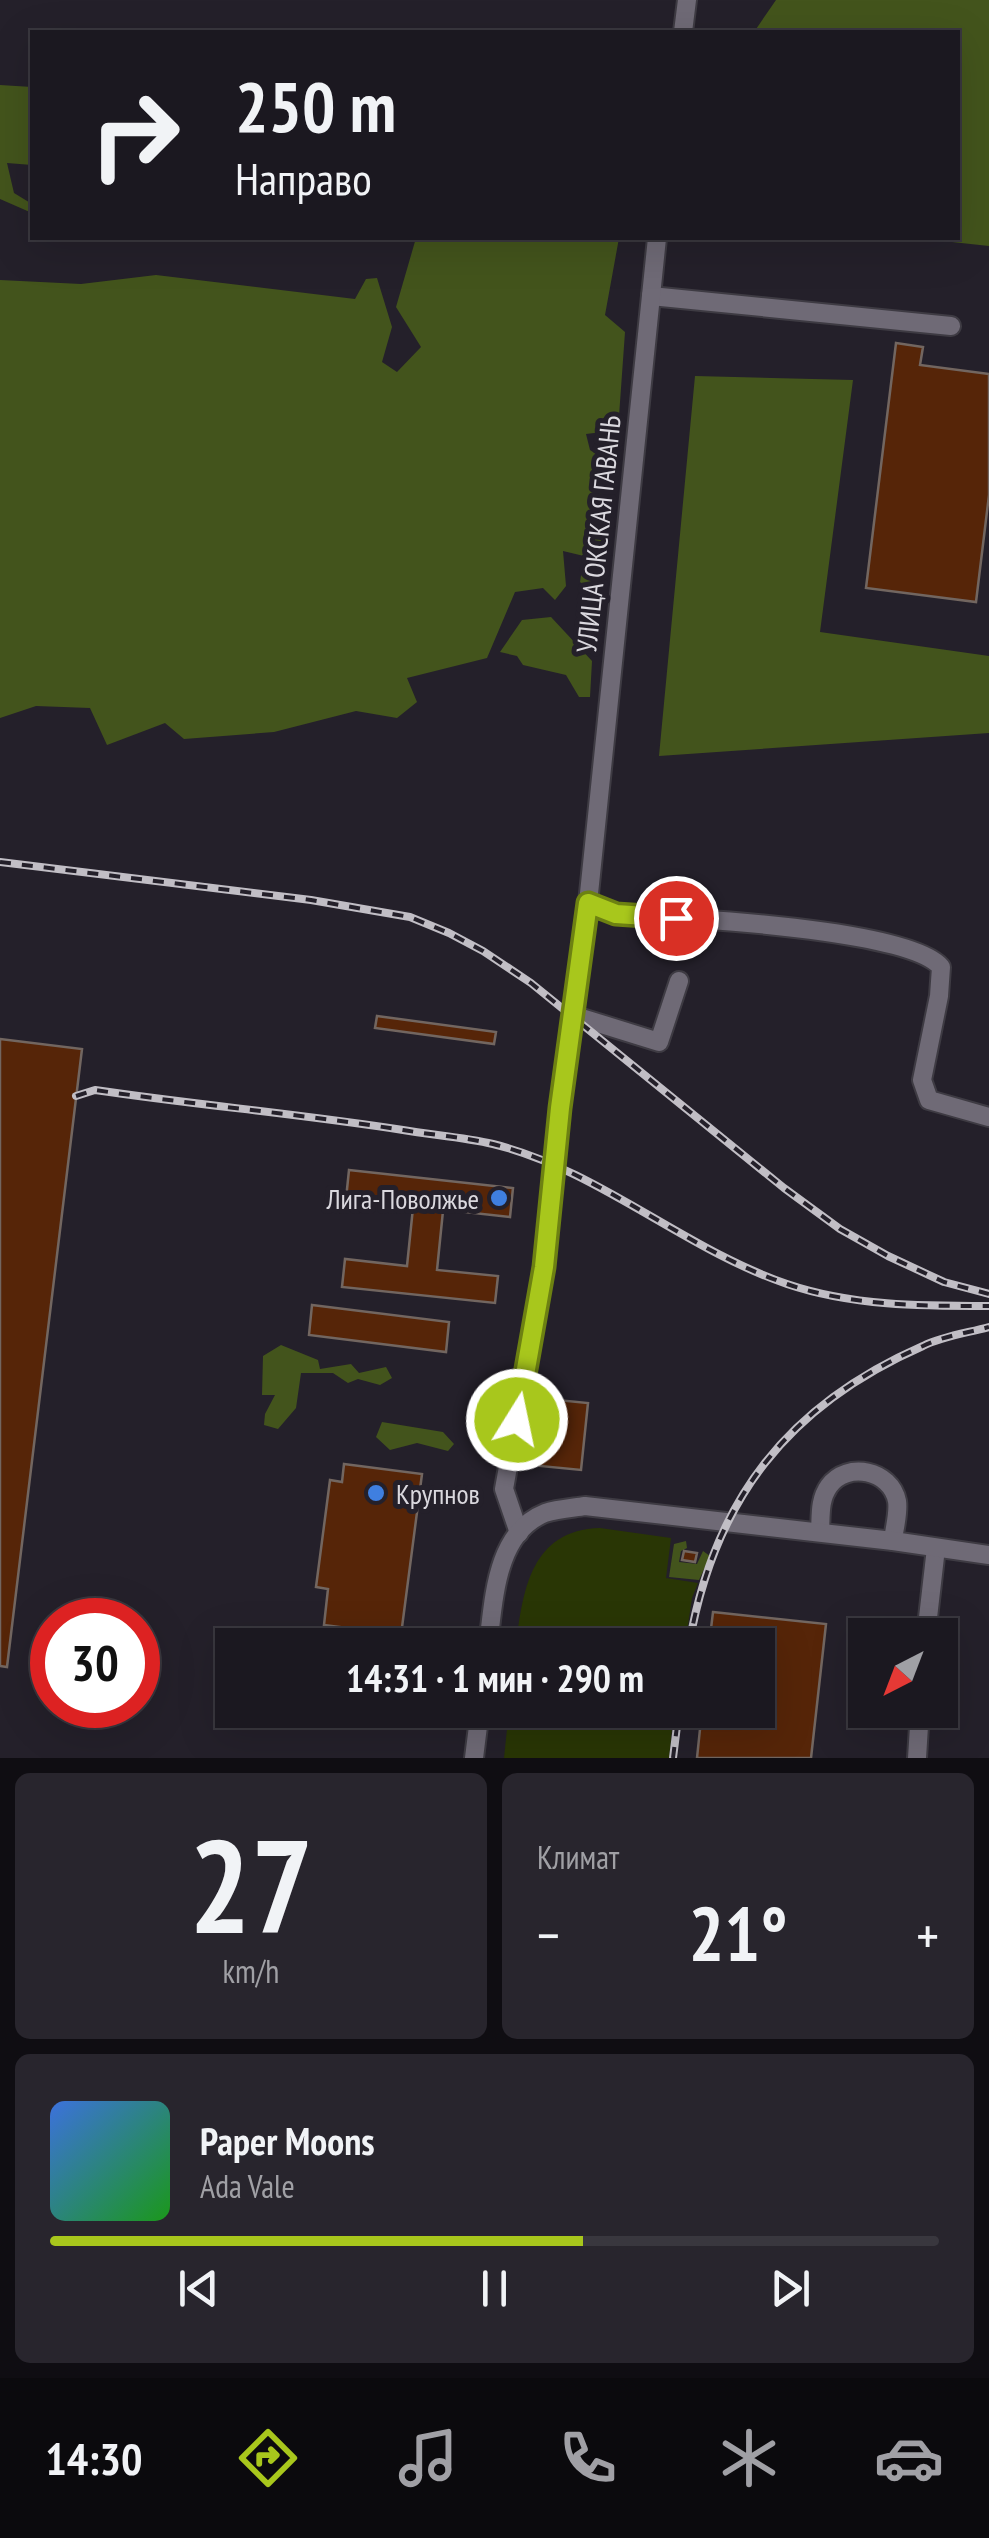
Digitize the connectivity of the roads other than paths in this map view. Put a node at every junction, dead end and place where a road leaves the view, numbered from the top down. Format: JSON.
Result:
{"nodes":[{"id":1,"x":686,"y":0,"type":"edge"},
{"id":2,"x":683,"y":30,"type":"edge"},
{"id":3,"x":657,"y":240,"type":"edge"},
{"id":4,"x":651,"y":296,"type":"junction"},
{"id":5,"x":951,"y":326,"type":"dead end"},
{"id":6,"x":588,"y":903,"type":"junction"},
{"id":7,"x":679,"y":981,"type":"dead end"},
{"id":8,"x":572,"y":1015,"type":"junction"},
{"id":9,"x":989,"y":1116,"type":"edge"},
{"id":10,"x":820,"y":1532,"type":"junction"},
{"id":11,"x":519,"y":1533,"type":"junction"},
{"id":12,"x":893,"y":1541,"type":"junction"},
{"id":13,"x":936,"y":1548,"type":"junction"},
{"id":14,"x":989,"y":1556,"type":"edge"},
{"id":15,"x":928,"y":1618,"type":"edge"},
{"id":16,"x":490,"y":1628,"type":"edge"},
{"id":17,"x":478,"y":1728,"type":"edge"},
{"id":18,"x":919,"y":1728,"type":"edge"},
{"id":19,"x":474,"y":1758,"type":"edge"},
{"id":20,"x":917,"y":1758,"type":"edge"}],
"edges":[{"from":1,"to":2,"type":"street"},
{"from":3,"to":4,"type":"street","name":"УЛИЦА ОКСКАЯ ГАВАНЬ"},
{"from":4,"to":5,"type":"street"},
{"from":4,"to":6,"type":"street","name":"УЛИЦА ОКСКАЯ ГАВАНЬ"},
{"from":6,"to":8,"type":"street","name":"УЛИЦА ОКСКАЯ ГАВАНЬ"},
{"from":6,"to":9,"type":"street"},
{"from":7,"to":8,"type":"street"},
{"from":8,"to":11,"type":"street","name":"УЛИЦА ОКСКАЯ ГАВАНЬ"},
{"from":10,"to":11,"type":"street"},
{"from":10,"to":12,"type":"street"},
{"from":10,"to":12,"type":"street"},
{"from":11,"to":16,"type":"street"},
{"from":12,"to":13,"type":"street"},
{"from":13,"to":14,"type":"street"},
{"from":13,"to":15,"type":"street"},
{"from":17,"to":19,"type":"street"},
{"from":18,"to":20,"type":"street"}]}
